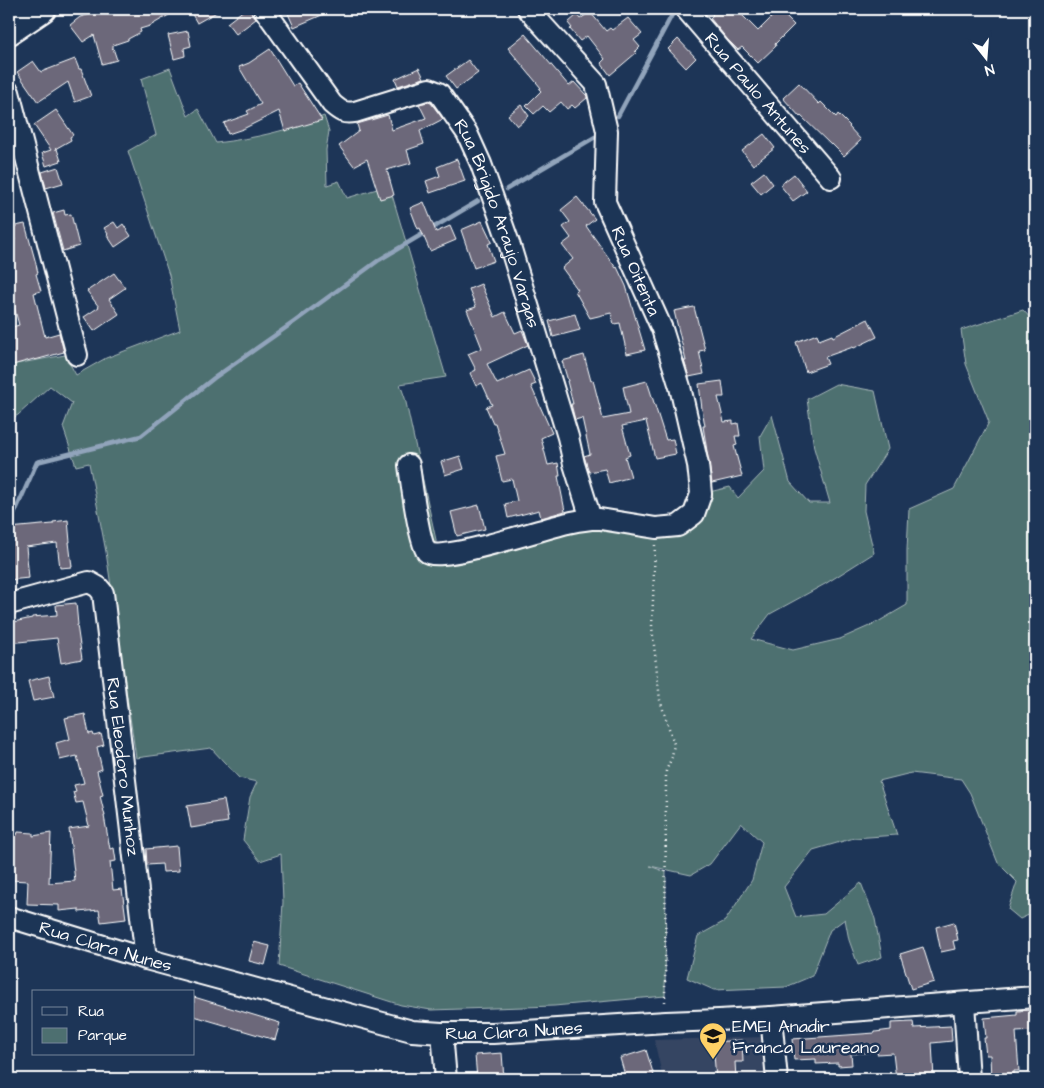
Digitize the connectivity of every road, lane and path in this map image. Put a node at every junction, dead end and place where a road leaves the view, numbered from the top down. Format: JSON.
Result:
{"nodes":[{"id":1,"x":42,"y":9,"type":"edge"},
{"id":2,"x":264,"y":9,"type":"edge"},
{"id":3,"x":528,"y":9,"type":"edge"},
{"id":4,"x":686,"y":9,"type":"edge"},
{"id":5,"x":9,"y":32,"type":"edge"},
{"id":6,"x":9,"y":92,"type":"edge"},
{"id":7,"x":831,"y":178,"type":"dead end"},
{"id":8,"x":77,"y":355,"type":"dead end"},
{"id":9,"x":409,"y":466,"type":"dead end"},
{"id":10,"x":591,"y":519,"type":"junction"},
{"id":11,"x":656,"y":528,"type":"junction"},
{"id":12,"x":9,"y":604,"type":"edge"},
{"id":13,"x":9,"y":917,"type":"edge"},
{"id":14,"x":146,"y":959,"type":"junction"},
{"id":15,"x":1035,"y":997,"type":"edge"},
{"id":16,"x":964,"y":1003,"type":"junction"},
{"id":17,"x":771,"y":1017,"type":"junction"},
{"id":18,"x":666,"y":1022,"type":"junction"},
{"id":19,"x":442,"y":1033,"type":"junction"},
{"id":20,"x":446,"y":1079,"type":"edge"},
{"id":21,"x":777,"y":1079,"type":"edge"},
{"id":22,"x":969,"y":1079,"type":"edge"}],
"edges":[{"from":1,"to":5,"type":"main road"},
{"from":2,"to":10,"type":"street","name":"Rua Brigido Araujo Vargas"},
{"from":3,"to":11,"type":"street","name":"Rua Oitenta"},
{"from":4,"to":7,"type":"street","name":"Rua Paulo Antunes"},
{"from":6,"to":8,"type":"street"},
{"from":9,"to":10,"type":"street"},
{"from":10,"to":11,"type":"street"},
{"from":11,"to":18,"type":"path"},
{"from":12,"to":14,"type":"street","name":"Rua Eleodoro Munhoz"},
{"from":13,"to":14,"type":"street","name":"Rua Clara Nunes"},
{"from":14,"to":19,"type":"street","name":"Rua Clara Nunes"},
{"from":15,"to":16,"type":"street","name":"Rua Clara Nunes"},
{"from":16,"to":17,"type":"street","name":"Rua Clara Nunes"},
{"from":16,"to":22,"type":"street"},
{"from":17,"to":18,"type":"street","name":"Rua Clara Nunes"},
{"from":17,"to":21,"type":"street"},
{"from":18,"to":19,"type":"street","name":"Rua Clara Nunes"},
{"from":19,"to":20,"type":"street"}]}
